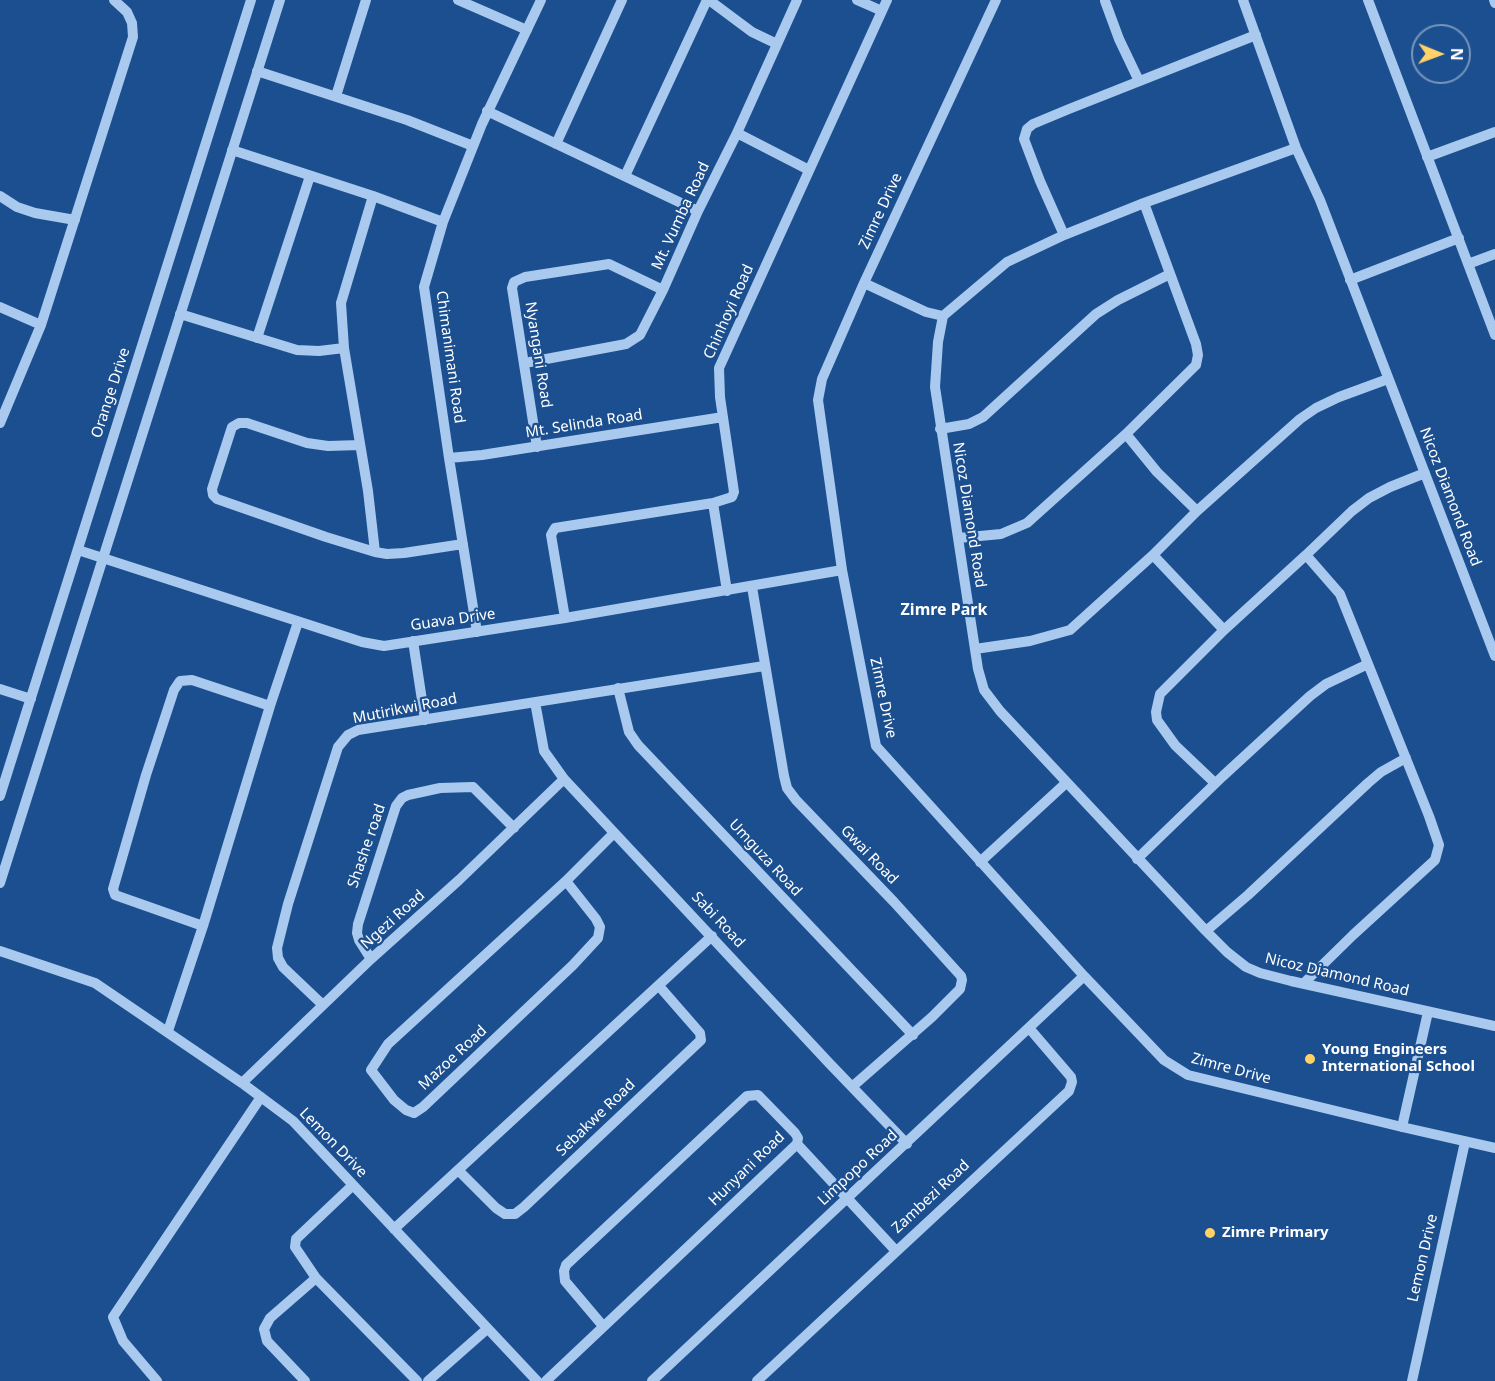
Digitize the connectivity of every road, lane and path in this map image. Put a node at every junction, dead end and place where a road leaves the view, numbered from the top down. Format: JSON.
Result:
{"nodes":[{"id":1,"x":114,"y":0,"type":"edge"},
{"id":2,"x":251,"y":0,"type":"edge"},
{"id":3,"x":280,"y":0,"type":"edge"},
{"id":4,"x":366,"y":0,"type":"edge"},
{"id":5,"x":458,"y":0,"type":"edge"},
{"id":6,"x":541,"y":0,"type":"edge"},
{"id":7,"x":622,"y":0,"type":"edge"},
{"id":8,"x":708,"y":0,"type":"edge"},
{"id":9,"x":797,"y":0,"type":"edge"},
{"id":10,"x":857,"y":0,"type":"edge"},
{"id":11,"x":887,"y":0,"type":"edge"},
{"id":12,"x":996,"y":0,"type":"edge"},
{"id":13,"x":1243,"y":0,"type":"edge"},
{"id":14,"x":1368,"y":0,"type":"edge"},
{"id":15,"x":1105,"y":1,"type":"edge"},
{"id":16,"x":882,"y":11,"type":"junction"},
{"id":17,"x":527,"y":30,"type":"junction"},
{"id":18,"x":1256,"y":34,"type":"junction"},
{"id":19,"x":777,"y":44,"type":"junction"},
{"id":20,"x":257,"y":70,"type":"junction"},
{"id":21,"x":1139,"y":81,"type":"junction"},
{"id":22,"x":336,"y":96,"type":"junction"},
{"id":23,"x":487,"y":111,"type":"junction"},
{"id":24,"x":1495,"y":132,"type":"edge"},
{"id":25,"x":737,"y":133,"type":"junction"},
{"id":26,"x":556,"y":144,"type":"junction"},
{"id":27,"x":473,"y":146,"type":"junction"},
{"id":28,"x":1296,"y":148,"type":"junction"},
{"id":29,"x":232,"y":150,"type":"junction"},
{"id":30,"x":1427,"y":157,"type":"junction"},
{"id":31,"x":809,"y":170,"type":"junction"},
{"id":32,"x":310,"y":176,"type":"junction"},
{"id":33,"x":625,"y":176,"type":"junction"},
{"id":34,"x":0,"y":196,"type":"edge"},
{"id":35,"x":373,"y":196,"type":"junction"},
{"id":36,"x":1144,"y":202,"type":"junction"},
{"id":37,"x":698,"y":211,"type":"junction"},
{"id":38,"x":75,"y":220,"type":"junction"},
{"id":39,"x":443,"y":222,"type":"junction"},
{"id":40,"x":1064,"y":235,"type":"junction"},
{"id":41,"x":1459,"y":238,"type":"junction"},
{"id":42,"x":1495,"y":254,"type":"edge"},
{"id":43,"x":1468,"y":264,"type":"junction"},
{"id":44,"x":1170,"y":274,"type":"junction"},
{"id":45,"x":1350,"y":280,"type":"junction"},
{"id":46,"x":864,"y":283,"type":"junction"},
{"id":47,"x":663,"y":290,"type":"junction"},
{"id":48,"x":0,"y":307,"type":"edge"},
{"id":49,"x":180,"y":314,"type":"junction"},
{"id":50,"x":943,"y":316,"type":"junction"},
{"id":51,"x":41,"y":325,"type":"junction"},
{"id":52,"x":1495,"y":335,"type":"edge"},
{"id":53,"x":257,"y":338,"type":"junction"},
{"id":54,"x":344,"y":348,"type":"junction"},
{"id":55,"x":525,"y":363,"type":"junction"},
{"id":56,"x":1388,"y":379,"type":"junction"},
{"id":57,"x":723,"y":417,"type":"junction"},
{"id":58,"x":0,"y":423,"type":"edge"},
{"id":59,"x":940,"y":429,"type":"junction"},
{"id":60,"x":1126,"y":434,"type":"junction"},
{"id":61,"x":360,"y":445,"type":"junction"},
{"id":62,"x":537,"y":447,"type":"junction"},
{"id":63,"x":449,"y":458,"type":"junction"},
{"id":64,"x":1425,"y":473,"type":"junction"},
{"id":65,"x":713,"y":503,"type":"junction"},
{"id":66,"x":1197,"y":511,"type":"junction"},
{"id":67,"x":959,"y":538,"type":"junction"},
{"id":68,"x":463,"y":544,"type":"junction"},
{"id":69,"x":78,"y":550,"type":"junction"},
{"id":70,"x":375,"y":552,"type":"junction"},
{"id":71,"x":1153,"y":555,"type":"junction"},
{"id":72,"x":1306,"y":555,"type":"junction"},
{"id":73,"x":103,"y":558,"type":"junction"},
{"id":74,"x":842,"y":570,"type":"junction"},
{"id":75,"x":752,"y":587,"type":"junction"},
{"id":76,"x":727,"y":591,"type":"junction"},
{"id":77,"x":565,"y":618,"type":"junction"},
{"id":78,"x":298,"y":622,"type":"junction"},
{"id":79,"x":1224,"y":630,"type":"junction"},
{"id":80,"x":477,"y":632,"type":"junction"},
{"id":81,"x":413,"y":641,"type":"junction"},
{"id":82,"x":975,"y":649,"type":"junction"},
{"id":83,"x":1495,"y":656,"type":"edge"},
{"id":84,"x":1368,"y":664,"type":"junction"},
{"id":85,"x":764,"y":666,"type":"junction"},
{"id":86,"x":0,"y":688,"type":"edge"},
{"id":87,"x":618,"y":688,"type":"junction"},
{"id":88,"x":31,"y":699,"type":"junction"},
{"id":89,"x":536,"y":702,"type":"junction"},
{"id":90,"x":270,"y":706,"type":"junction"},
{"id":91,"x":425,"y":720,"type":"junction"},
{"id":92,"x":1406,"y":758,"type":"junction"},
{"id":93,"x":564,"y":779,"type":"junction"},
{"id":94,"x":1066,"y":783,"type":"junction"},
{"id":95,"x":1215,"y":783,"type":"junction"},
{"id":96,"x":0,"y":796,"type":"edge"},
{"id":97,"x":514,"y":828,"type":"junction"},
{"id":98,"x":614,"y":833,"type":"junction"},
{"id":99,"x":1137,"y":859,"type":"junction"},
{"id":100,"x":980,"y":862,"type":"junction"},
{"id":101,"x":566,"y":881,"type":"junction"},
{"id":102,"x":0,"y":883,"type":"edge"},
{"id":103,"x":203,"y":926,"type":"junction"},
{"id":104,"x":1206,"y":931,"type":"junction"},
{"id":105,"x":712,"y":936,"type":"junction"},
{"id":106,"x":0,"y":951,"type":"edge"},
{"id":107,"x":370,"y":959,"type":"junction"},
{"id":108,"x":1084,"y":976,"type":"junction"},
{"id":109,"x":1304,"y":983,"type":"junction"},
{"id":110,"x":659,"y":986,"type":"junction"},
{"id":111,"x":323,"y":1005,"type":"junction"},
{"id":112,"x":1428,"y":1012,"type":"junction"},
{"id":113,"x":1495,"y":1026,"type":"edge"},
{"id":114,"x":1029,"y":1028,"type":"junction"},
{"id":115,"x":168,"y":1031,"type":"junction"},
{"id":116,"x":913,"y":1035,"type":"junction"},
{"id":117,"x":242,"y":1083,"type":"junction"},
{"id":118,"x":853,"y":1086,"type":"junction"},
{"id":119,"x":261,"y":1097,"type":"junction"},
{"id":120,"x":1402,"y":1127,"type":"junction"},
{"id":121,"x":1465,"y":1142,"type":"junction"},
{"id":122,"x":797,"y":1144,"type":"junction"},
{"id":123,"x":907,"y":1144,"type":"junction"},
{"id":124,"x":1495,"y":1148,"type":"edge"},
{"id":125,"x":458,"y":1170,"type":"junction"},
{"id":126,"x":353,"y":1185,"type":"junction"},
{"id":127,"x":848,"y":1198,"type":"junction"},
{"id":128,"x":394,"y":1229,"type":"junction"},
{"id":129,"x":896,"y":1251,"type":"junction"},
{"id":130,"x":316,"y":1278,"type":"junction"},
{"id":131,"x":603,"y":1326,"type":"junction"},
{"id":132,"x":487,"y":1329,"type":"junction"},
{"id":133,"x":157,"y":1381,"type":"edge"},
{"id":134,"x":305,"y":1381,"type":"edge"},
{"id":135,"x":417,"y":1381,"type":"edge"},
{"id":136,"x":428,"y":1381,"type":"edge"},
{"id":137,"x":537,"y":1381,"type":"edge"},
{"id":138,"x":546,"y":1381,"type":"edge"},
{"id":139,"x":651,"y":1381,"type":"edge"},
{"id":140,"x":757,"y":1381,"type":"edge"},
{"id":141,"x":1412,"y":1381,"type":"edge"}],
"edges":[{"from":1,"to":38,"type":"street"},
{"from":2,"to":69,"type":"street","name":"Orange Drive"},
{"from":3,"to":20,"type":"street"},
{"from":4,"to":22,"type":"street"},
{"from":5,"to":17,"type":"street"},
{"from":6,"to":17,"type":"street","name":"Chimanimani Road"},
{"from":7,"to":26,"type":"street"},
{"from":8,"to":19,"type":"street"},
{"from":8,"to":33,"type":"street"},
{"from":9,"to":19,"type":"street","name":"Mt. Vumba Road"},
{"from":10,"to":16,"type":"street"},
{"from":11,"to":16,"type":"street","name":"Chinhoyi Road"},
{"from":12,"to":46,"type":"street","name":"Zimre Drive"},
{"from":13,"to":18,"type":"street","name":"Nicoz Diamond Road"},
{"from":14,"to":30,"type":"street"},
{"from":15,"to":21,"type":"street"},
{"from":16,"to":31,"type":"street","name":"Chinhoyi Road"},
{"from":17,"to":23,"type":"street","name":"Chimanimani Road"},
{"from":18,"to":21,"type":"street"},
{"from":18,"to":28,"type":"street","name":"Nicoz Diamond Road"},
{"from":19,"to":25,"type":"street","name":"Mt. Vumba Road"},
{"from":20,"to":22,"type":"street"},
{"from":20,"to":29,"type":"street"},
{"from":21,"to":40,"type":"street"},
{"from":22,"to":27,"type":"street"},
{"from":23,"to":26,"type":"street"},
{"from":23,"to":27,"type":"street","name":"Chimanimani Road"},
{"from":24,"to":30,"type":"street"},
{"from":25,"to":31,"type":"street"},
{"from":25,"to":37,"type":"street","name":"Mt. Vumba Road"},
{"from":26,"to":33,"type":"street"},
{"from":27,"to":39,"type":"street","name":"Chimanimani Road"},
{"from":28,"to":36,"type":"street"},
{"from":28,"to":45,"type":"street","name":"Nicoz Diamond Road"},
{"from":29,"to":32,"type":"street"},
{"from":29,"to":49,"type":"street"},
{"from":30,"to":41,"type":"street"},
{"from":31,"to":57,"type":"street","name":"Chinhoyi Road"},
{"from":32,"to":35,"type":"street"},
{"from":32,"to":53,"type":"street"},
{"from":33,"to":37,"type":"street"},
{"from":34,"to":38,"type":"street"},
{"from":35,"to":39,"type":"street"},
{"from":35,"to":54,"type":"street"},
{"from":36,"to":40,"type":"street"},
{"from":36,"to":44,"type":"street"},
{"from":37,"to":47,"type":"street","name":"Mt. Vumba Road"},
{"from":38,"to":51,"type":"street"},
{"from":39,"to":63,"type":"street","name":"Chimanimani Road"},
{"from":40,"to":50,"type":"street"},
{"from":41,"to":43,"type":"street"},
{"from":41,"to":45,"type":"street"},
{"from":42,"to":43,"type":"street"},
{"from":43,"to":52,"type":"street"},
{"from":44,"to":59,"type":"street"},
{"from":44,"to":60,"type":"street"},
{"from":45,"to":56,"type":"street","name":"Nicoz Diamond Road"},
{"from":46,"to":50,"type":"street"},
{"from":46,"to":74,"type":"street","name":"Zimre Drive"},
{"from":47,"to":55,"type":"street","name":"Mt. Vumba Road"},
{"from":47,"to":55,"type":"street","name":"Nyangani Road"},
{"from":48,"to":51,"type":"street"},
{"from":49,"to":53,"type":"street"},
{"from":49,"to":73,"type":"street"},
{"from":50,"to":59,"type":"street","name":"Nicoz Diamond Road"},
{"from":51,"to":58,"type":"street"},
{"from":53,"to":54,"type":"street"},
{"from":54,"to":61,"type":"street"},
{"from":55,"to":62,"type":"street","name":"Nyangani Road"},
{"from":56,"to":64,"type":"street","name":"Nicoz Diamond Road"},
{"from":56,"to":66,"type":"street"},
{"from":57,"to":62,"type":"street","name":"Mt. Selinda Road"},
{"from":57,"to":65,"type":"street","name":"Chinhoyi Road"},
{"from":59,"to":67,"type":"street","name":"Nicoz Diamond Road"},
{"from":60,"to":66,"type":"street"},
{"from":60,"to":67,"type":"street"},
{"from":61,"to":70,"type":"street"},
{"from":61,"to":70,"type":"street"},
{"from":62,"to":63,"type":"street","name":"Mt. Selinda Road"},
{"from":63,"to":68,"type":"street","name":"Chimanimani Road"},
{"from":64,"to":72,"type":"street"},
{"from":64,"to":83,"type":"street","name":"Nicoz Diamond Road"},
{"from":65,"to":76,"type":"street"},
{"from":65,"to":77,"type":"street","name":"Chinhoyi Road"},
{"from":66,"to":71,"type":"street"},
{"from":67,"to":82,"type":"street","name":"Nicoz Diamond Road"},
{"from":68,"to":70,"type":"street"},
{"from":68,"to":80,"type":"street","name":"Chimanimani Road"},
{"from":69,"to":73,"type":"street","name":"Guava Drive"},
{"from":69,"to":88,"type":"street","name":"Orange Drive"},
{"from":71,"to":79,"type":"street"},
{"from":71,"to":82,"type":"street"},
{"from":72,"to":79,"type":"street"},
{"from":72,"to":84,"type":"street"},
{"from":73,"to":78,"type":"street","name":"Guava Drive"},
{"from":73,"to":102,"type":"street"},
{"from":74,"to":75,"type":"street","name":"Guava Drive"},
{"from":74,"to":100,"type":"street","name":"Zimre Drive"},
{"from":75,"to":76,"type":"street","name":"Guava Drive"},
{"from":75,"to":85,"type":"street","name":"Gwai Road"},
{"from":76,"to":77,"type":"street","name":"Guava Drive"},
{"from":77,"to":80,"type":"street","name":"Guava Drive"},
{"from":78,"to":81,"type":"street","name":"Guava Drive"},
{"from":78,"to":90,"type":"street"},
{"from":79,"to":95,"type":"street"},
{"from":80,"to":81,"type":"street","name":"Guava Drive"},
{"from":81,"to":91,"type":"street"},
{"from":82,"to":94,"type":"street","name":"Nicoz Diamond Road"},
{"from":84,"to":92,"type":"street"},
{"from":84,"to":95,"type":"street"},
{"from":85,"to":87,"type":"street","name":"Mutirikwi Road"},
{"from":85,"to":116,"type":"street","name":"Gwai Road"},
{"from":86,"to":88,"type":"street"},
{"from":87,"to":89,"type":"street","name":"Mutirikwi Road"},
{"from":87,"to":116,"type":"street","name":"Umguza Road"},
{"from":88,"to":96,"type":"street","name":"Orange Drive"},
{"from":89,"to":91,"type":"street","name":"Mutirikwi Road"},
{"from":89,"to":93,"type":"street","name":"Sabi Road"},
{"from":90,"to":103,"type":"street"},
{"from":90,"to":103,"type":"street"},
{"from":91,"to":111,"type":"street","name":"Mutirikwi Road"},
{"from":92,"to":104,"type":"street"},
{"from":92,"to":109,"type":"street"},
{"from":93,"to":97,"type":"street","name":"Ngezi Road"},
{"from":93,"to":98,"type":"street","name":"Sabi Road"},
{"from":94,"to":99,"type":"street","name":"Nicoz Diamond Road"},
{"from":94,"to":100,"type":"street"},
{"from":95,"to":99,"type":"street"},
{"from":97,"to":107,"type":"street","name":"Ngezi Road"},
{"from":97,"to":107,"type":"street","name":"Shashe road"},
{"from":98,"to":101,"type":"street","name":"Mazoe Road"},
{"from":98,"to":105,"type":"street","name":"Sabi Road"},
{"from":99,"to":104,"type":"street","name":"Nicoz Diamond Road"},
{"from":100,"to":108,"type":"street","name":"Zimre Drive"},
{"from":101,"to":101,"type":"street","name":"Mazoe Road"},
{"from":103,"to":115,"type":"street"},
{"from":104,"to":109,"type":"street","name":"Nicoz Diamond Road"},
{"from":105,"to":110,"type":"street"},
{"from":105,"to":118,"type":"street","name":"Sabi Road"},
{"from":106,"to":115,"type":"street","name":"Lemon Drive"},
{"from":107,"to":111,"type":"street","name":"Ngezi Road"},
{"from":108,"to":114,"type":"street","name":"Limpopo Road"},
{"from":108,"to":120,"type":"street","name":"Zimre Drive"},
{"from":109,"to":112,"type":"street","name":"Nicoz Diamond Road"},
{"from":110,"to":125,"type":"street"},
{"from":110,"to":125,"type":"street","name":"Sebakwe Road"},
{"from":111,"to":117,"type":"street","name":"Ngezi Road"},
{"from":112,"to":113,"type":"street","name":"Nicoz Diamond Road"},
{"from":112,"to":120,"type":"street"},
{"from":114,"to":123,"type":"street","name":"Limpopo Road"},
{"from":114,"to":129,"type":"street","name":"Zambezi Road"},
{"from":115,"to":117,"type":"street","name":"Lemon Drive"},
{"from":116,"to":118,"type":"street","name":"Gwai Road"},
{"from":117,"to":119,"type":"street","name":"Lemon Drive"},
{"from":118,"to":123,"type":"street","name":"Sabi Road"},
{"from":119,"to":126,"type":"street","name":"Lemon Drive"},
{"from":119,"to":133,"type":"street"},
{"from":120,"to":121,"type":"street","name":"Zimre Drive"},
{"from":121,"to":124,"type":"street","name":"Zimre Drive"},
{"from":121,"to":141,"type":"street","name":"Lemon Drive"},
{"from":122,"to":127,"type":"street"},
{"from":122,"to":131,"type":"street","name":"Hunyani Road"},
{"from":122,"to":131,"type":"street","name":"Hunyani Road"},
{"from":123,"to":127,"type":"street","name":"Limpopo Road"},
{"from":125,"to":128,"type":"street"},
{"from":126,"to":128,"type":"street","name":"Lemon Drive"},
{"from":126,"to":130,"type":"street"},
{"from":127,"to":129,"type":"street"},
{"from":127,"to":139,"type":"street","name":"Limpopo Road"},
{"from":128,"to":132,"type":"street","name":"Lemon Drive"},
{"from":129,"to":140,"type":"street","name":"Zambezi Road"},
{"from":130,"to":134,"type":"street"},
{"from":130,"to":135,"type":"street"},
{"from":131,"to":138,"type":"street","name":"Hunyani Road"},
{"from":132,"to":136,"type":"street"},
{"from":132,"to":137,"type":"street","name":"Lemon Drive"}]}
